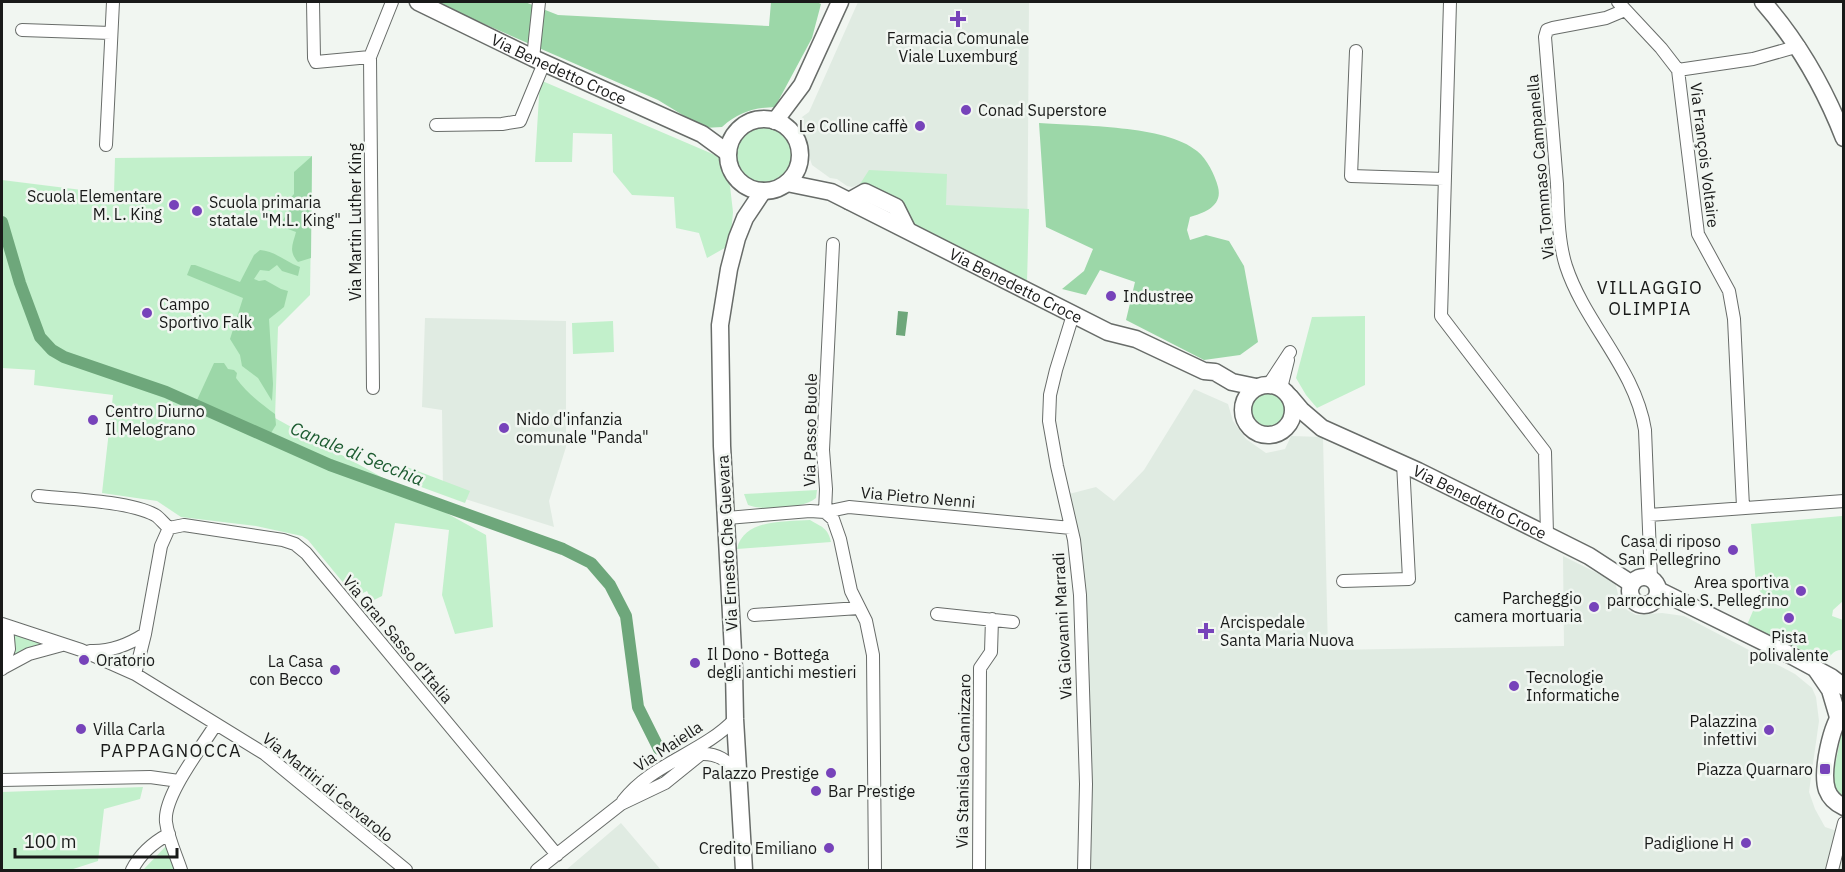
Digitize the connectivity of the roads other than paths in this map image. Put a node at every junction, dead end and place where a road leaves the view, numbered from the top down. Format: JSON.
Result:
{"nodes":[{"id":1,"x":112,"y":2,"type":"edge"},
{"id":2,"x":313,"y":2,"type":"edge"},
{"id":3,"x":392,"y":2,"type":"edge"},
{"id":4,"x":418,"y":2,"type":"edge"},
{"id":5,"x":539,"y":2,"type":"edge"},
{"id":6,"x":840,"y":2,"type":"edge"},
{"id":7,"x":1450,"y":2,"type":"edge"},
{"id":8,"x":1763,"y":2,"type":"edge"},
{"id":9,"x":1621,"y":6,"type":"edge"},
{"id":10,"x":22,"y":30,"type":"dead end"},
{"id":11,"x":111,"y":33,"type":"junction"},
{"id":12,"x":1799,"y":46,"type":"junction"},
{"id":13,"x":1356,"y":51,"type":"dead end"},
{"id":14,"x":370,"y":57,"type":"junction"},
{"id":15,"x":539,"y":60,"type":"junction"},
{"id":16,"x":1678,"y":70,"type":"junction"},
{"id":17,"x":802,"y":85,"type":"junction"},
{"id":18,"x":775,"y":121,"type":"junction"},
{"id":19,"x":436,"y":125,"type":"dead end"},
{"id":20,"x":792,"y":132,"type":"junction"},
{"id":21,"x":702,"y":134,"type":"junction"},
{"id":22,"x":734,"y":135,"type":"junction"},
{"id":23,"x":1844,"y":138,"type":"edge"},
{"id":24,"x":106,"y":145,"type":"dead end"},
{"id":25,"x":728,"y":153,"type":"junction"},
{"id":26,"x":799,"y":165,"type":"junction"},
{"id":27,"x":1444,"y":179,"type":"junction"},
{"id":28,"x":787,"y":183,"type":"junction"},
{"id":29,"x":755,"y":189,"type":"junction"},
{"id":30,"x":831,"y":192,"type":"junction"},
{"id":31,"x":833,"y":244,"type":"dead end"},
{"id":32,"x":1076,"y":315,"type":"junction"},
{"id":33,"x":1204,"y":371,"type":"junction"},
{"id":34,"x":373,"y":388,"type":"dead end"},
{"id":35,"x":1274,"y":389,"type":"junction"},
{"id":36,"x":1244,"y":402,"type":"junction"},
{"id":37,"x":1287,"y":427,"type":"junction"},
{"id":38,"x":1322,"y":428,"type":"junction"},
{"id":39,"x":1403,"y":463,"type":"junction"},
{"id":40,"x":38,"y":496,"type":"dead end"},
{"id":41,"x":1844,"y":501,"type":"edge"},
{"id":42,"x":1743,"y":507,"type":"junction"},
{"id":43,"x":825,"y":512,"type":"junction"},
{"id":44,"x":1649,"y":515,"type":"junction"},
{"id":45,"x":727,"y":518,"type":"junction"},
{"id":46,"x":169,"y":528,"type":"junction"},
{"id":47,"x":1071,"y":528,"type":"junction"},
{"id":48,"x":1547,"y":535,"type":"junction"},
{"id":49,"x":1343,"y":581,"type":"dead end"},
{"id":50,"x":1632,"y":584,"type":"junction"},
{"id":51,"x":1655,"y":584,"type":"junction"},
{"id":52,"x":859,"y":608,"type":"junction"},
{"id":53,"x":937,"y":614,"type":"dead end"},
{"id":54,"x":754,"y":615,"type":"dead end"},
{"id":55,"x":992,"y":619,"type":"junction"},
{"id":56,"x":1012,"y":622,"type":"dead end"},
{"id":57,"x":3,"y":627,"type":"edge"},
{"id":58,"x":145,"y":634,"type":"junction"},
{"id":59,"x":62,"y":645,"type":"junction"},
{"id":60,"x":81,"y":650,"type":"junction"},
{"id":61,"x":2,"y":668,"type":"edge"},
{"id":62,"x":1816,"y":669,"type":"junction"},
{"id":63,"x":135,"y":674,"type":"junction"},
{"id":64,"x":1844,"y":687,"type":"edge"},
{"id":65,"x":1841,"y":713,"type":"edge"},
{"id":66,"x":735,"y":719,"type":"junction"},
{"id":67,"x":216,"y":724,"type":"junction"},
{"id":68,"x":738,"y":772,"type":"junction"},
{"id":69,"x":2,"y":780,"type":"edge"},
{"id":70,"x":179,"y":782,"type":"junction"},
{"id":71,"x":621,"y":804,"type":"junction"},
{"id":72,"x":1844,"y":807,"type":"edge"},
{"id":73,"x":1844,"y":823,"type":"edge"},
{"id":74,"x":169,"y":834,"type":"junction"},
{"id":75,"x":557,"y":855,"type":"junction"},
{"id":76,"x":132,"y":870,"type":"edge"},
{"id":77,"x":181,"y":870,"type":"edge"},
{"id":78,"x":406,"y":870,"type":"edge"},
{"id":79,"x":537,"y":870,"type":"edge"},
{"id":80,"x":744,"y":870,"type":"edge"},
{"id":81,"x":874,"y":870,"type":"edge"},
{"id":82,"x":979,"y":870,"type":"edge"},
{"id":83,"x":1084,"y":870,"type":"edge"},
{"id":84,"x":1832,"y":870,"type":"edge"}],
"edges":[{"from":1,"to":11,"type":"street"},
{"from":2,"to":14,"type":"street"},
{"from":3,"to":14,"type":"street","name":"Via Martin Luther King"},
{"from":4,"to":15,"type":"street","name":"Via Benedetto Croce"},
{"from":5,"to":15,"type":"street"},
{"from":6,"to":17,"type":"street"},
{"from":7,"to":27,"type":"street"},
{"from":8,"to":12,"type":"street"},
{"from":9,"to":16,"type":"street","name":"Via François Voltaire"},
{"from":9,"to":44,"type":"street","name":"Via Tommaso Campanella"},
{"from":10,"to":11,"type":"street"},
{"from":11,"to":24,"type":"street"},
{"from":12,"to":16,"type":"street"},
{"from":12,"to":23,"type":"street"},
{"from":13,"to":27,"type":"street"},
{"from":14,"to":34,"type":"street","name":"Via Martin Luther King"},
{"from":15,"to":19,"type":"street"},
{"from":15,"to":21,"type":"street","name":"Via Benedetto Croce"},
{"from":16,"to":42,"type":"street","name":"Via François Voltaire"},
{"from":17,"to":18,"type":"street"},
{"from":17,"to":20,"type":"street"},
{"from":18,"to":20,"type":"street"},
{"from":18,"to":22,"type":"street"},
{"from":20,"to":26,"type":"street"},
{"from":21,"to":22,"type":"street","name":"Via Benedetto Croce"},
{"from":21,"to":25,"type":"street","name":"Via Benedetto Croce"},
{"from":22,"to":25,"type":"street"},
{"from":25,"to":29,"type":"street"},
{"from":26,"to":28,"type":"street"},
{"from":26,"to":30,"type":"street","name":"Via Benedetto Croce"},
{"from":27,"to":48,"type":"street"},
{"from":28,"to":29,"type":"street"},
{"from":28,"to":30,"type":"street","name":"Via Benedetto Croce"},
{"from":29,"to":45,"type":"street","name":"Via Ernesto Che Guevara"},
{"from":30,"to":32,"type":"street","name":"Via Benedetto Croce"},
{"from":31,"to":43,"type":"street","name":"Via Passo Buole"},
{"from":32,"to":33,"type":"street","name":"Via Benedetto Croce"},
{"from":32,"to":47,"type":"street","name":"Via Giovanni Marradi"},
{"from":33,"to":35,"type":"street","name":"Via Benedetto Croce"},
{"from":33,"to":36,"type":"street","name":"Via Benedetto Croce"},
{"from":35,"to":36,"type":"street"},
{"from":35,"to":37,"type":"street"},
{"from":35,"to":38,"type":"street","name":"Via Benedetto Croce"},
{"from":36,"to":37,"type":"street","name":"Via Benedetto Croce"},
{"from":37,"to":38,"type":"street","name":"Via Benedetto Croce"},
{"from":38,"to":39,"type":"street","name":"Via Benedetto Croce"},
{"from":39,"to":48,"type":"street","name":"Via Benedetto Croce"},
{"from":39,"to":49,"type":"street"},
{"from":40,"to":46,"type":"street"},
{"from":41,"to":42,"type":"street"},
{"from":42,"to":44,"type":"street"},
{"from":43,"to":45,"type":"street","name":"Via Pietro Nenni"},
{"from":43,"to":47,"type":"street","name":"Via Pietro Nenni"},
{"from":43,"to":52,"type":"street"},
{"from":44,"to":51,"type":"street","name":"Via Tommaso Campanella"},
{"from":45,"to":66,"type":"street","name":"Via Ernesto Che Guevara"},
{"from":46,"to":58,"type":"street"},
{"from":46,"to":75,"type":"street","name":"Via Gran Sasso d'Italia"},
{"from":47,"to":83,"type":"street","name":"Via Giovanni Marradi"},
{"from":48,"to":50,"type":"street","name":"Via Benedetto Croce"},
{"from":50,"to":51,"type":"street"},
{"from":50,"to":51,"type":"street"},
{"from":51,"to":62,"type":"street"},
{"from":52,"to":54,"type":"street"},
{"from":52,"to":81,"type":"street"},
{"from":53,"to":55,"type":"street"},
{"from":55,"to":56,"type":"street"},
{"from":55,"to":82,"type":"street","name":"Via Stanislao Cannizzaro"},
{"from":57,"to":59,"type":"street","name":"Via Martiri di Cervarolo"},
{"from":57,"to":61,"type":"street"},
{"from":58,"to":60,"type":"street"},
{"from":58,"to":63,"type":"street"},
{"from":59,"to":60,"type":"street","name":"Via Martiri di Cervarolo"},
{"from":59,"to":61,"type":"street"},
{"from":60,"to":63,"type":"street","name":"Via Martiri di Cervarolo"},
{"from":62,"to":64,"type":"street"},
{"from":62,"to":65,"type":"street"},
{"from":63,"to":67,"type":"street","name":"Via Martiri di Cervarolo"},
{"from":65,"to":72,"type":"street"},
{"from":66,"to":68,"type":"street","name":"Via Ernesto Che Guevara"},
{"from":66,"to":71,"type":"street","name":"Via Maiella"},
{"from":67,"to":70,"type":"street"},
{"from":67,"to":78,"type":"street","name":"Via Martiri di Cervarolo"},
{"from":68,"to":71,"type":"street","name":"Via Maiella"},
{"from":68,"to":80,"type":"street","name":"Via Ernesto Che Guevara"},
{"from":69,"to":70,"type":"street"},
{"from":70,"to":74,"type":"street"},
{"from":71,"to":75,"type":"street","name":"Via Maiella"},
{"from":73,"to":84,"type":"street"},
{"from":74,"to":76,"type":"street"},
{"from":74,"to":77,"type":"street"},
{"from":75,"to":79,"type":"street","name":"Via Maiella"}]}
